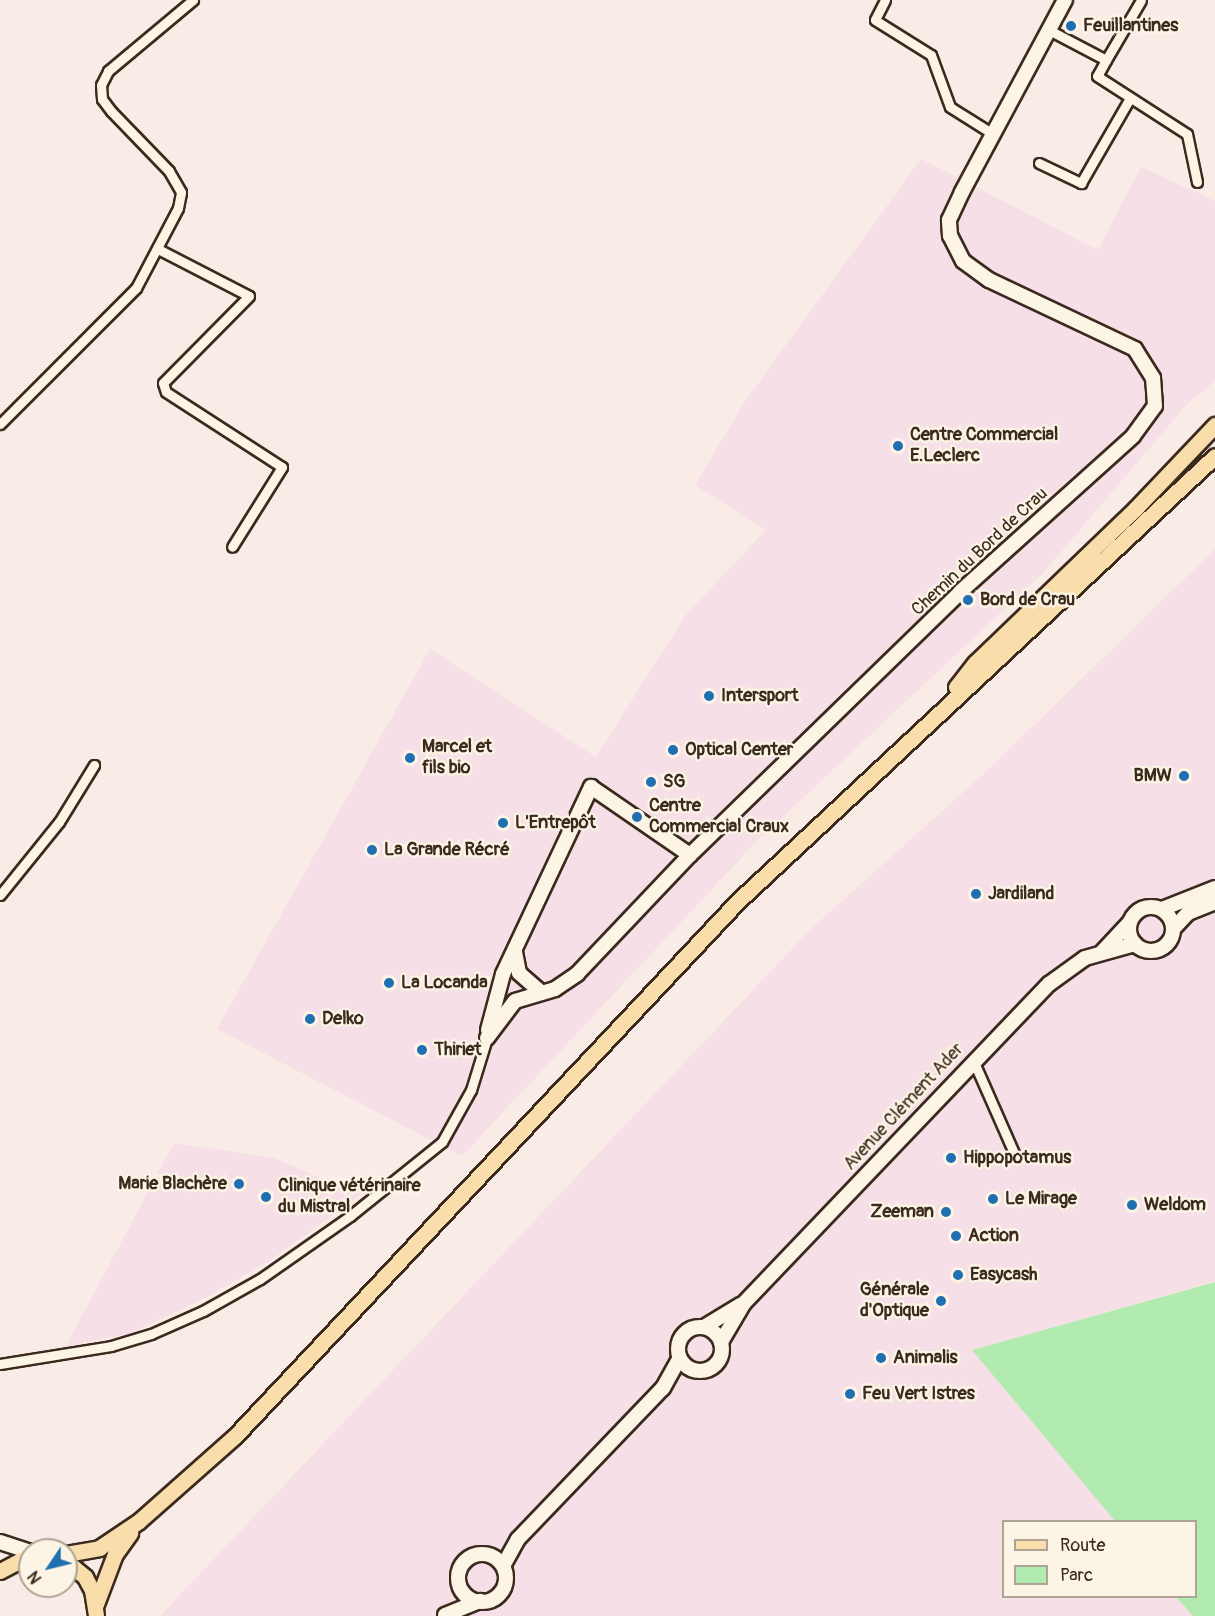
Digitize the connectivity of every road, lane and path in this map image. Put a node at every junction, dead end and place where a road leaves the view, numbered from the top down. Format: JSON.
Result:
{"nodes":[{"id":1,"x":193,"y":0,"type":"edge"},
{"id":2,"x":885,"y":0,"type":"edge"},
{"id":3,"x":1065,"y":0,"type":"edge"},
{"id":4,"x":1141,"y":0,"type":"edge"},
{"id":5,"x":1049,"y":30,"type":"junction"},
{"id":6,"x":1106,"y":60,"type":"junction"},
{"id":7,"x":1130,"y":100,"type":"junction"},
{"id":8,"x":993,"y":134,"type":"junction"},
{"id":9,"x":1039,"y":163,"type":"dead end"},
{"id":10,"x":1197,"y":182,"type":"dead end"},
{"id":11,"x":158,"y":249,"type":"junction"},
{"id":12,"x":0,"y":424,"type":"edge"},
{"id":13,"x":1215,"y":425,"type":"edge"},
{"id":14,"x":1215,"y":457,"type":"edge"},
{"id":15,"x":232,"y":547,"type":"dead end"},
{"id":16,"x":926,"y":725,"type":"junction"},
{"id":17,"x":94,"y":765,"type":"dead end"},
{"id":18,"x":690,"y":855,"type":"junction"},
{"id":19,"x":1215,"y":888,"type":"edge"},
{"id":20,"x":0,"y":895,"type":"edge"},
{"id":21,"x":1215,"y":902,"type":"edge"},
{"id":22,"x":1162,"y":909,"type":"junction"},
{"id":23,"x":1130,"y":922,"type":"junction"},
{"id":24,"x":1174,"y":928,"type":"junction"},
{"id":25,"x":1135,"y":944,"type":"junction"},
{"id":26,"x":514,"y":952,"type":"junction"},
{"id":27,"x":1102,"y":952,"type":"junction"},
{"id":28,"x":542,"y":993,"type":"junction"},
{"id":29,"x":487,"y":1038,"type":"junction"},
{"id":30,"x":973,"y":1060,"type":"junction"},
{"id":31,"x":1014,"y":1153,"type":"dead end"},
{"id":32,"x":744,"y":1303,"type":"junction"},
{"id":33,"x":704,"y":1327,"type":"junction"},
{"id":34,"x":721,"y":1342,"type":"junction"},
{"id":35,"x":679,"y":1359,"type":"junction"},
{"id":36,"x":0,"y":1364,"type":"edge"},
{"id":37,"x":692,"y":1371,"type":"junction"},
{"id":38,"x":663,"y":1388,"type":"junction"},
{"id":39,"x":139,"y":1521,"type":"junction"},
{"id":40,"x":518,"y":1539,"type":"junction"},
{"id":41,"x":0,"y":1542,"type":"edge"},
{"id":42,"x":18,"y":1549,"type":"edge"},
{"id":43,"x":78,"y":1552,"type":"edge"},
{"id":44,"x":488,"y":1554,"type":"junction"},
{"id":45,"x":18,"y":1561,"type":"edge"},
{"id":46,"x":503,"y":1566,"type":"junction"},
{"id":47,"x":0,"y":1571,"type":"edge"},
{"id":48,"x":78,"y":1571,"type":"edge"},
{"id":49,"x":459,"y":1583,"type":"junction"},
{"id":50,"x":480,"y":1601,"type":"junction"},
{"id":51,"x":96,"y":1610,"type":"edge"},
{"id":52,"x":445,"y":1616,"type":"edge"}],
"edges":[{"from":1,"to":11,"type":"street"},
{"from":2,"to":8,"type":"street"},
{"from":3,"to":5,"type":"street","name":"Chemin du Bord de Crau"},
{"from":4,"to":6,"type":"street"},
{"from":5,"to":6,"type":"street"},
{"from":5,"to":8,"type":"street","name":"Chemin du Bord de Crau"},
{"from":6,"to":7,"type":"street"},
{"from":7,"to":9,"type":"street"},
{"from":7,"to":10,"type":"street"},
{"from":8,"to":18,"type":"street","name":"Chemin du Bord de Crau"},
{"from":11,"to":12,"type":"street"},
{"from":11,"to":15,"type":"street"},
{"from":13,"to":16,"type":"main road"},
{"from":14,"to":16,"type":"main road"},
{"from":16,"to":39,"type":"main road"},
{"from":17,"to":20,"type":"street"},
{"from":18,"to":26,"type":"street","name":"Chemin du Bord de Crau"},
{"from":18,"to":28,"type":"street","name":"Chemin du Bord de Crau"},
{"from":19,"to":22,"type":"street"},
{"from":21,"to":24,"type":"street"},
{"from":22,"to":23,"type":"street"},
{"from":22,"to":24,"type":"street"},
{"from":23,"to":25,"type":"street"},
{"from":23,"to":27,"type":"street","name":"Avenue Clément Ader"},
{"from":24,"to":25,"type":"street"},
{"from":25,"to":27,"type":"street","name":"Avenue Clément Ader"},
{"from":26,"to":28,"type":"street"},
{"from":26,"to":29,"type":"street","name":"Chemin du Bord de Crau"},
{"from":27,"to":30,"type":"street","name":"Avenue Clément Ader"},
{"from":28,"to":29,"type":"street","name":"Chemin du Bord de Crau"},
{"from":29,"to":36,"type":"street","name":"Chemin du Bord de Crau"},
{"from":30,"to":31,"type":"street"},
{"from":30,"to":32,"type":"street","name":"Avenue Clément Ader"},
{"from":32,"to":33,"type":"street","name":"Avenue Clément Ader"},
{"from":32,"to":34,"type":"street","name":"Avenue Clément Ader"},
{"from":33,"to":34,"type":"street"},
{"from":33,"to":35,"type":"street"},
{"from":34,"to":37,"type":"street"},
{"from":35,"to":37,"type":"street"},
{"from":35,"to":38,"type":"street"},
{"from":37,"to":38,"type":"street"},
{"from":38,"to":40,"type":"street"},
{"from":39,"to":43,"type":"main road"},
{"from":39,"to":51,"type":"main road"},
{"from":40,"to":44,"type":"street"},
{"from":40,"to":46,"type":"street"},
{"from":41,"to":42,"type":"street"},
{"from":44,"to":46,"type":"street"},
{"from":44,"to":49,"type":"street"},
{"from":45,"to":47,"type":"main road"},
{"from":46,"to":50,"type":"street"},
{"from":48,"to":51,"type":"main road"},
{"from":49,"to":50,"type":"street"},
{"from":49,"to":52,"type":"street"},
{"from":50,"to":52,"type":"street"}]}
